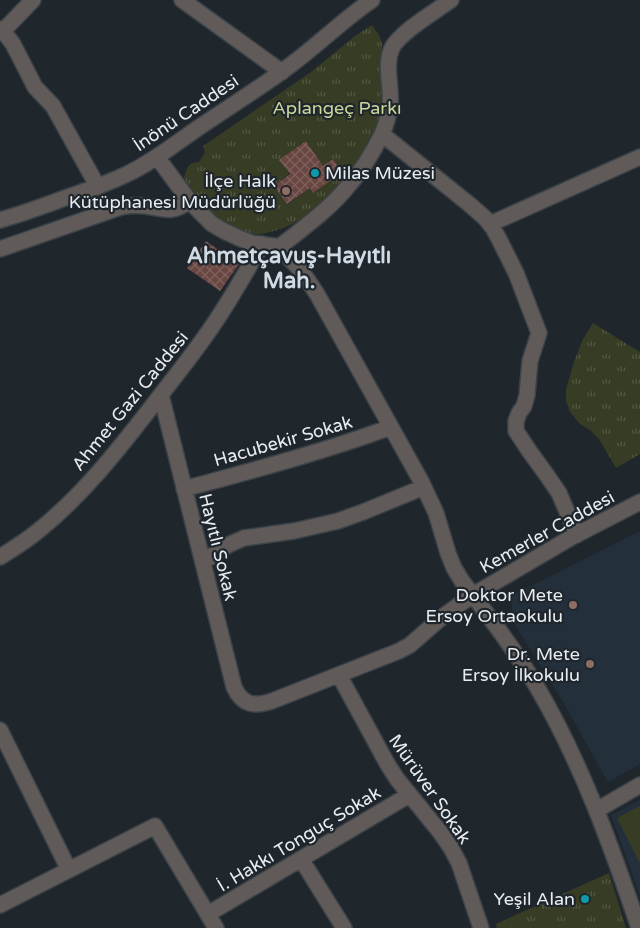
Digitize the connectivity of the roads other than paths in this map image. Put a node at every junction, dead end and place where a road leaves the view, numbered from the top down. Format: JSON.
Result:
{"nodes":[{"id":1,"x":33,"y":0,"type":"edge"},
{"id":2,"x":182,"y":0,"type":"edge"},
{"id":3,"x":372,"y":0,"type":"edge"},
{"id":4,"x":451,"y":0,"type":"edge"},
{"id":5,"x":2,"y":30,"type":"edge"},
{"id":6,"x":282,"y":72,"type":"junction"},
{"id":7,"x":382,"y":134,"type":"junction"},
{"id":8,"x":158,"y":157,"type":"junction"},
{"id":9,"x":640,"y":157,"type":"edge"},
{"id":10,"x":98,"y":187,"type":"junction"},
{"id":11,"x":189,"y":201,"type":"junction"},
{"id":12,"x":0,"y":220,"type":"edge"},
{"id":13,"x":490,"y":224,"type":"junction"},
{"id":14,"x":262,"y":244,"type":"junction"},
{"id":15,"x":278,"y":248,"type":"junction"},
{"id":16,"x":0,"y":249,"type":"edge"},
{"id":17,"x":161,"y":395,"type":"junction"},
{"id":18,"x":391,"y":427,"type":"junction"},
{"id":19,"x":424,"y":487,"type":"junction"},
{"id":20,"x":184,"y":489,"type":"junction"},
{"id":21,"x":640,"y":502,"type":"edge"},
{"id":22,"x":577,"y":535,"type":"junction"},
{"id":23,"x":0,"y":557,"type":"edge"},
{"id":24,"x":203,"y":562,"type":"junction"},
{"id":25,"x":473,"y":595,"type":"junction"},
{"id":26,"x":339,"y":675,"type":"junction"},
{"id":27,"x":248,"y":703,"type":"joint"},
{"id":28,"x":0,"y":730,"type":"edge"},
{"id":29,"x":640,"y":785,"type":"edge"},
{"id":30,"x":410,"y":795,"type":"junction"},
{"id":31,"x":597,"y":810,"type":"junction"},
{"id":32,"x":301,"y":860,"type":"junction"},
{"id":33,"x":69,"y":870,"type":"junction"},
{"id":34,"x":0,"y":904,"type":"edge"},
{"id":35,"x":208,"y":914,"type":"junction"},
{"id":36,"x":216,"y":928,"type":"edge"},
{"id":37,"x":344,"y":928,"type":"edge"},
{"id":38,"x":481,"y":928,"type":"edge"},
{"id":39,"x":639,"y":928,"type":"edge"}],
"edges":[{"from":1,"to":5,"type":"street"},
{"from":2,"to":6,"type":"street"},
{"from":3,"to":6,"type":"street","name":"İnönü Caddesi"},
{"from":4,"to":7,"type":"street"},
{"from":5,"to":10,"type":"street"},
{"from":6,"to":8,"type":"street","name":"İnönü Caddesi"},
{"from":7,"to":13,"type":"street"},
{"from":7,"to":15,"type":"street"},
{"from":8,"to":10,"type":"street","name":"İnönü Caddesi"},
{"from":8,"to":11,"type":"street"},
{"from":9,"to":13,"type":"street"},
{"from":10,"to":12,"type":"street","name":"İnönü Caddesi"},
{"from":11,"to":14,"type":"street"},
{"from":11,"to":16,"type":"street"},
{"from":13,"to":22,"type":"street"},
{"from":14,"to":15,"type":"street"},
{"from":14,"to":17,"type":"street","name":"Ahmet Gazi Caddesi"},
{"from":15,"to":18,"type":"street"},
{"from":17,"to":20,"type":"street","name":"Hayıtlı Sokak"},
{"from":17,"to":23,"type":"street","name":"Ahmet Gazi Caddesi"},
{"from":18,"to":19,"type":"street"},
{"from":18,"to":20,"type":"street","name":"Hacubekir Sokak"},
{"from":19,"to":24,"type":"street"},
{"from":19,"to":25,"type":"street"},
{"from":20,"to":24,"type":"street","name":"Hayıtlı Sokak"},
{"from":21,"to":22,"type":"street","name":"Kemerler Caddesi"},
{"from":22,"to":25,"type":"street","name":"Kemerler Caddesi"},
{"from":24,"to":27,"type":"street","name":"Hayıtlı Sokak"},
{"from":25,"to":26,"type":"street","name":"Kemerler Caddesi"},
{"from":25,"to":31,"type":"street"},
{"from":26,"to":27,"type":"street","name":"Kemerler Caddesi"},
{"from":26,"to":30,"type":"street","name":"Mürüver Sokak"},
{"from":28,"to":33,"type":"street"},
{"from":29,"to":31,"type":"street"},
{"from":30,"to":32,"type":"street","name":"İ. Hakkı Tonguç Sokak"},
{"from":30,"to":38,"type":"street","name":"Mürüver Sokak"},
{"from":31,"to":39,"type":"street"},
{"from":32,"to":35,"type":"street","name":"İ. Hakkı Tonguç Sokak"},
{"from":32,"to":37,"type":"street"},
{"from":33,"to":34,"type":"street"},
{"from":33,"to":35,"type":"street"},
{"from":35,"to":36,"type":"street"}]}
